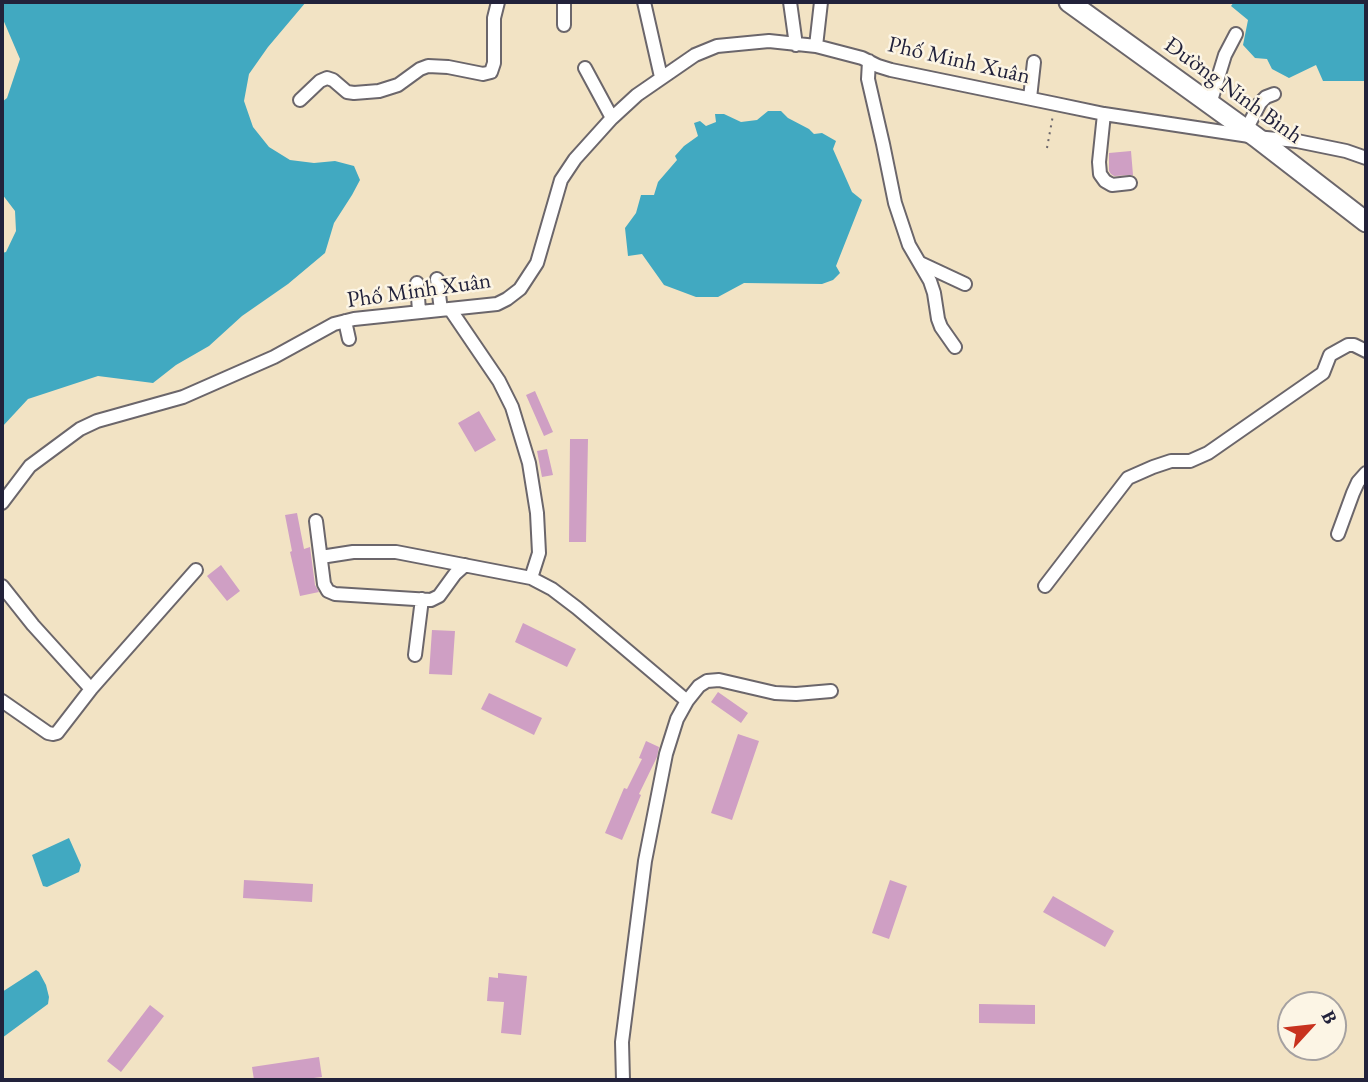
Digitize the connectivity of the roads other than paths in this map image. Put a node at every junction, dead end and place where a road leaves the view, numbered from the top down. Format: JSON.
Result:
{"nodes":[{"id":1,"x":498,"y":2,"type":"edge"},
{"id":2,"x":564,"y":2,"type":"edge"},
{"id":3,"x":644,"y":2,"type":"edge"},
{"id":4,"x":790,"y":2,"type":"edge"},
{"id":5,"x":821,"y":2,"type":"edge"},
{"id":6,"x":1069,"y":2,"type":"edge"},
{"id":7,"x":564,"y":25,"type":"dead end"},
{"id":8,"x":1236,"y":34,"type":"dead end"},
{"id":9,"x":796,"y":45,"type":"junction"},
{"id":10,"x":816,"y":46,"type":"junction"},
{"id":11,"x":869,"y":61,"type":"junction"},
{"id":12,"x":1034,"y":62,"type":"dead end"},
{"id":13,"x":585,"y":68,"type":"dead end"},
{"id":14,"x":661,"y":77,"type":"junction"},
{"id":15,"x":1275,"y":94,"type":"dead end"},
{"id":16,"x":1030,"y":98,"type":"junction"},
{"id":17,"x":300,"y":100,"type":"dead end"},
{"id":18,"x":1210,"y":104,"type":"junction"},
{"id":19,"x":1104,"y":114,"type":"junction"},
{"id":20,"x":612,"y":118,"type":"junction"},
{"id":21,"x":1251,"y":134,"type":"junction"},
{"id":22,"x":1366,"y":158,"type":"edge"},
{"id":23,"x":1130,"y":183,"type":"dead end"},
{"id":24,"x":1366,"y":222,"type":"edge"},
{"id":25,"x":919,"y":263,"type":"junction"},
{"id":26,"x":437,"y":279,"type":"dead end"},
{"id":27,"x":417,"y":283,"type":"dead end"},
{"id":28,"x":965,"y":284,"type":"dead end"},
{"id":29,"x":445,"y":310,"type":"junction"},
{"id":30,"x":419,"y":311,"type":"junction"},
{"id":31,"x":345,"y":321,"type":"junction"},
{"id":32,"x":349,"y":339,"type":"dead end"},
{"id":33,"x":955,"y":347,"type":"dead end"},
{"id":34,"x":1366,"y":351,"type":"edge"},
{"id":35,"x":1366,"y":473,"type":"edge"},
{"id":36,"x":2,"y":503,"type":"edge"},
{"id":37,"x":316,"y":521,"type":"dead end"},
{"id":38,"x":1338,"y":534,"type":"dead end"},
{"id":39,"x":321,"y":557,"type":"junction"},
{"id":40,"x":465,"y":565,"type":"junction"},
{"id":41,"x":196,"y":570,"type":"dead end"},
{"id":42,"x":531,"y":578,"type":"junction"},
{"id":43,"x":1045,"y":586,"type":"dead end"},
{"id":44,"x":4,"y":595,"type":"edge"},
{"id":45,"x":422,"y":599,"type":"junction"},
{"id":46,"x":415,"y":655,"type":"dead end"},
{"id":47,"x":91,"y":689,"type":"junction"},
{"id":48,"x":831,"y":691,"type":"dead end"},
{"id":49,"x":2,"y":701,"type":"edge"},
{"id":50,"x":687,"y":701,"type":"junction"},
{"id":51,"x":623,"y":1080,"type":"edge"}],
"edges":[{"from":1,"to":17,"type":"street"},
{"from":2,"to":7,"type":"street"},
{"from":3,"to":14,"type":"street"},
{"from":4,"to":9,"type":"street"},
{"from":5,"to":10,"type":"street"},
{"from":6,"to":18,"type":"highway","name":"Đường Ninh Bình"},
{"from":8,"to":18,"type":"street"},
{"from":9,"to":10,"type":"street","name":"Phố Minh Xuân"},
{"from":9,"to":14,"type":"street","name":"Phố Minh Xuân"},
{"from":10,"to":11,"type":"street","name":"Phố Minh Xuân"},
{"from":11,"to":16,"type":"street","name":"Phố Minh Xuân"},
{"from":11,"to":25,"type":"street"},
{"from":12,"to":16,"type":"street"},
{"from":13,"to":20,"type":"street"},
{"from":14,"to":20,"type":"street","name":"Phố Minh Xuân"},
{"from":15,"to":21,"type":"street"},
{"from":16,"to":19,"type":"street","name":"Phố Minh Xuân"},
{"from":18,"to":21,"type":"highway","name":"Đường Ninh Bình"},
{"from":19,"to":21,"type":"street","name":"Phố Minh Xuân"},
{"from":19,"to":23,"type":"street"},
{"from":20,"to":29,"type":"street","name":"Phố Minh Xuân"},
{"from":21,"to":22,"type":"street","name":"Phố Minh Xuân"},
{"from":21,"to":24,"type":"highway","name":"Đường Ninh Bình"},
{"from":25,"to":28,"type":"street"},
{"from":25,"to":33,"type":"street"},
{"from":26,"to":29,"type":"street"},
{"from":27,"to":30,"type":"street"},
{"from":29,"to":30,"type":"street","name":"Phố Minh Xuân"},
{"from":29,"to":42,"type":"street"},
{"from":30,"to":31,"type":"street","name":"Phố Minh Xuân"},
{"from":31,"to":32,"type":"street"},
{"from":31,"to":36,"type":"street","name":"Phố Minh Xuân"},
{"from":34,"to":43,"type":"street"},
{"from":35,"to":38,"type":"street"},
{"from":37,"to":39,"type":"street"},
{"from":39,"to":40,"type":"street"},
{"from":39,"to":45,"type":"street"},
{"from":40,"to":42,"type":"street"},
{"from":40,"to":45,"type":"street"},
{"from":41,"to":47,"type":"street"},
{"from":42,"to":50,"type":"street"},
{"from":44,"to":47,"type":"street"},
{"from":45,"to":46,"type":"street"},
{"from":47,"to":49,"type":"street"},
{"from":48,"to":50,"type":"street"},
{"from":50,"to":51,"type":"street"}]}
